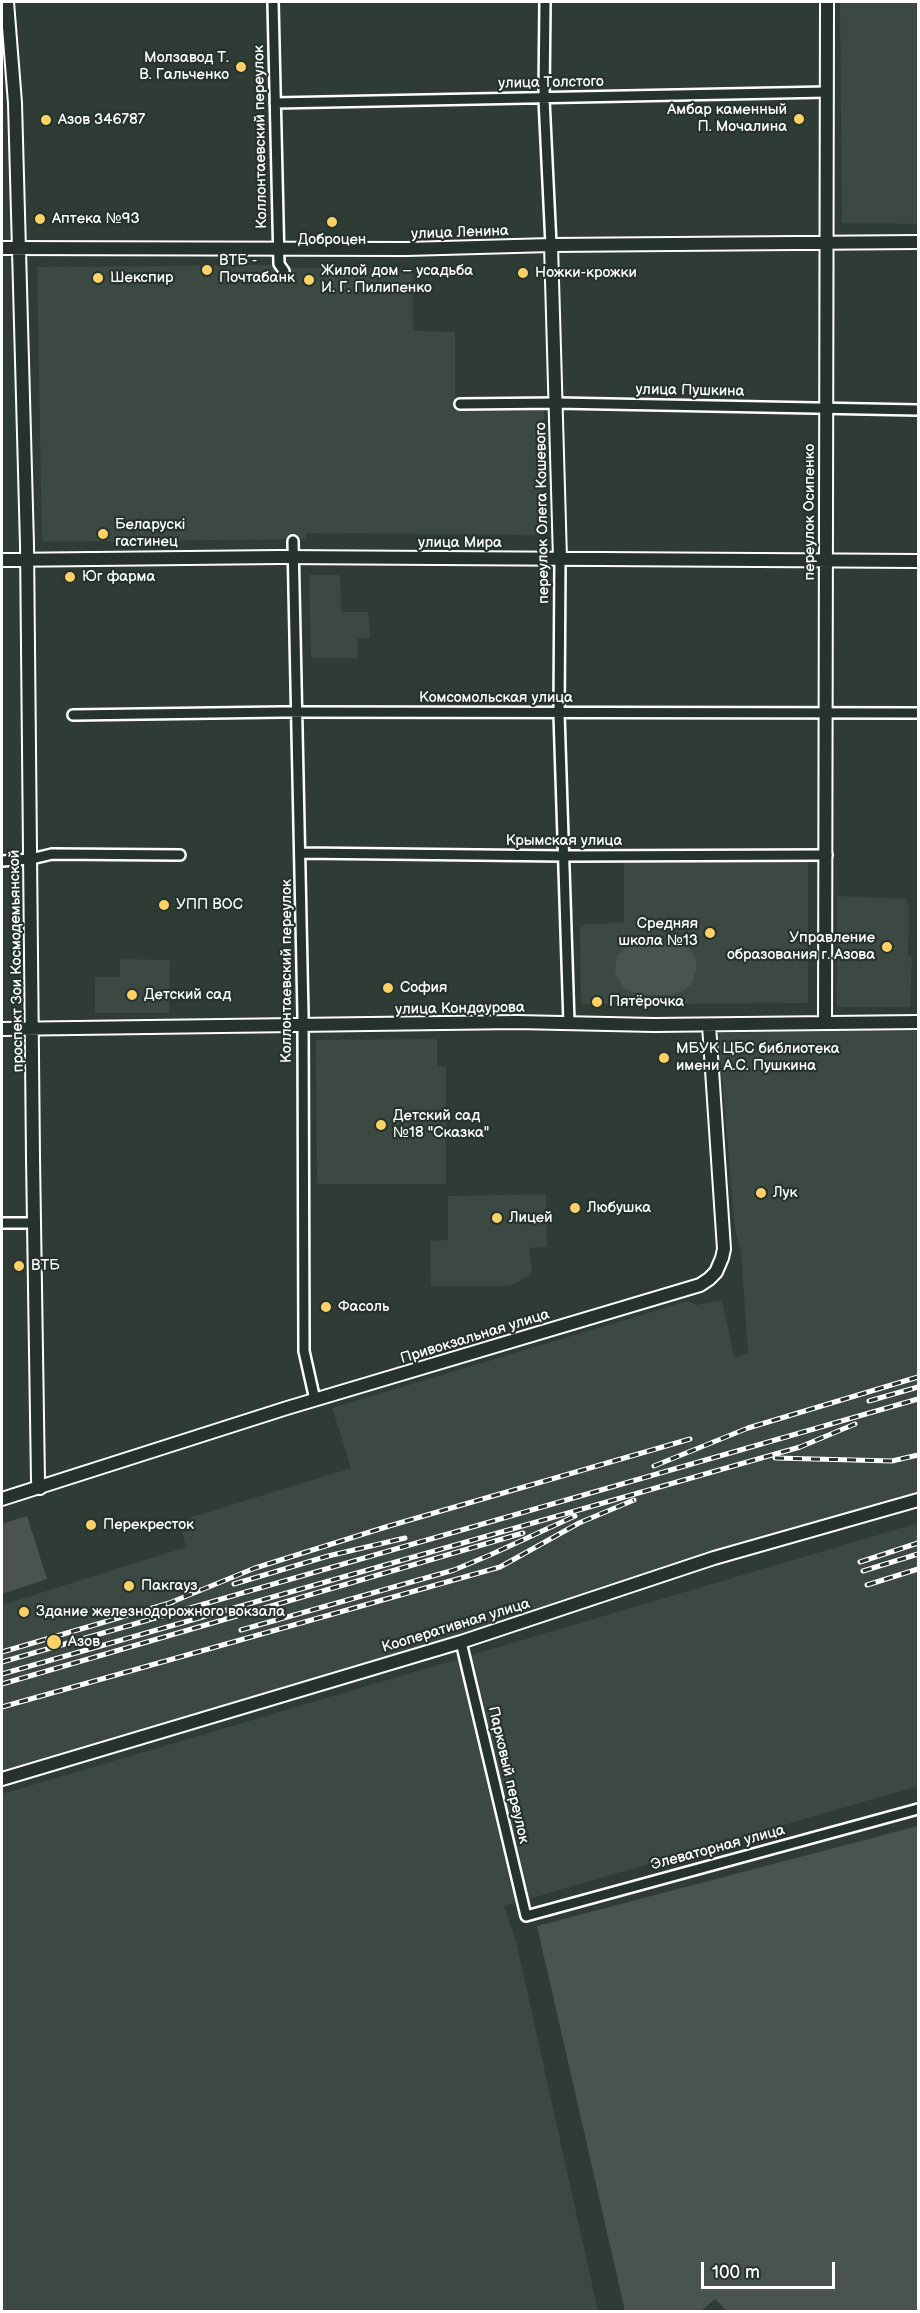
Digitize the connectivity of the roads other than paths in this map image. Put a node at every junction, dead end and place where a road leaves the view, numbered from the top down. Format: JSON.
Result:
{"nodes":[{"id":1,"x":7,"y":2,"type":"edge"},
{"id":2,"x":273,"y":2,"type":"edge"},
{"id":3,"x":545,"y":2,"type":"edge"},
{"id":4,"x":827,"y":2,"type":"edge"},
{"id":5,"x":827,"y":92,"type":"junction"},
{"id":6,"x":544,"y":99,"type":"junction"},
{"id":7,"x":275,"y":103,"type":"junction"},
{"id":8,"x":826,"y":242,"type":"junction"},
{"id":9,"x":918,"y":242,"type":"edge"},
{"id":10,"x":551,"y":245,"type":"junction"},
{"id":11,"x":2,"y":248,"type":"edge"},
{"id":12,"x":19,"y":248,"type":"junction"},
{"id":13,"x":278,"y":249,"type":"junction"},
{"id":14,"x":284,"y":270,"type":"dead end"},
{"id":15,"x":557,"y":403,"type":"junction"},
{"id":16,"x":460,"y":404,"type":"dead end"},
{"id":17,"x":825,"y":408,"type":"junction"},
{"id":18,"x":918,"y":410,"type":"edge"},
{"id":19,"x":293,"y":541,"type":"dead end"},
{"id":20,"x":292,"y":557,"type":"junction"},
{"id":21,"x":27,"y":559,"type":"junction"},
{"id":22,"x":560,"y":559,"type":"junction"},
{"id":23,"x":2,"y":560,"type":"edge"},
{"id":24,"x":825,"y":561,"type":"junction"},
{"id":25,"x":918,"y":561,"type":"edge"},
{"id":26,"x":297,"y":713,"type":"junction"},
{"id":27,"x":826,"y":713,"type":"junction"},
{"id":28,"x":918,"y":713,"type":"edge"},
{"id":29,"x":558,"y":714,"type":"junction"},
{"id":30,"x":73,"y":715,"type":"dead end"},
{"id":31,"x":301,"y":853,"type":"junction"},
{"id":32,"x":180,"y":855,"type":"dead end"},
{"id":33,"x":827,"y":855,"type":"junction"},
{"id":34,"x":565,"y":856,"type":"junction"},
{"id":35,"x":31,"y":859,"type":"junction"},
{"id":36,"x":2,"y":861,"type":"edge"},
{"id":37,"x":918,"y":1022,"type":"edge"},
{"id":38,"x":569,"y":1023,"type":"junction"},
{"id":39,"x":825,"y":1023,"type":"junction"},
{"id":40,"x":710,"y":1025,"type":"junction"},
{"id":41,"x":303,"y":1026,"type":"junction"},
{"id":42,"x":2,"y":1029,"type":"edge"},
{"id":43,"x":33,"y":1029,"type":"junction"},
{"id":44,"x":2,"y":1223,"type":"edge"},
{"id":45,"x":35,"y":1223,"type":"junction"},
{"id":46,"x":315,"y":1400,"type":"junction"},
{"id":47,"x":40,"y":1488,"type":"junction"},
{"id":48,"x":2,"y":1499,"type":"edge"},
{"id":49,"x":918,"y":1500,"type":"edge"},
{"id":50,"x":461,"y":1642,"type":"junction"},
{"id":51,"x":2,"y":1779,"type":"edge"},
{"id":52,"x":918,"y":1809,"type":"edge"},
{"id":53,"x":526,"y":1916,"type":"joint"}],
"edges":[{"from":1,"to":12,"type":"street","name":"проспект Зои Космодемьянской"},
{"from":2,"to":7,"type":"street","name":"Коллонтаевский переулок"},
{"from":3,"to":6,"type":"street","name":"переулок Олега Кошевого"},
{"from":4,"to":5,"type":"street","name":"переулок Осипенко"},
{"from":5,"to":6,"type":"street","name":"улица Толстого"},
{"from":5,"to":8,"type":"street","name":"переулок Осипенко"},
{"from":6,"to":7,"type":"street","name":"улица Толстого"},
{"from":6,"to":10,"type":"street","name":"переулок Олега Кошевого"},
{"from":7,"to":13,"type":"street","name":"Коллонтаевский переулок"},
{"from":8,"to":9,"type":"street","name":"улица Ленина"},
{"from":8,"to":10,"type":"street","name":"улица Ленина"},
{"from":8,"to":17,"type":"street","name":"переулок Осипенко"},
{"from":10,"to":13,"type":"street","name":"улица Ленина"},
{"from":10,"to":15,"type":"street","name":"переулок Олега Кошевого"},
{"from":11,"to":12,"type":"street","name":"улица Ленина"},
{"from":12,"to":13,"type":"street","name":"улица Ленина"},
{"from":12,"to":21,"type":"street","name":"проспект Зои Космодемьянской"},
{"from":13,"to":14,"type":"street","name":"Коллонтаевский переулок"},
{"from":15,"to":16,"type":"street","name":"улица Пушкина"},
{"from":15,"to":17,"type":"street","name":"улица Пушкина"},
{"from":15,"to":22,"type":"street","name":"переулок Олега Кошевого"},
{"from":17,"to":18,"type":"street","name":"улица Пушкина"},
{"from":17,"to":24,"type":"street","name":"переулок Осипенко"},
{"from":19,"to":20,"type":"street","name":"Коллонтаевский переулок"},
{"from":20,"to":21,"type":"street","name":"улица Мира"},
{"from":20,"to":22,"type":"street","name":"улица Мира"},
{"from":20,"to":26,"type":"street","name":"Коллонтаевский переулок"},
{"from":21,"to":23,"type":"street","name":"улица Мира"},
{"from":21,"to":35,"type":"street","name":"проспект Зои Космодемьянской"},
{"from":22,"to":24,"type":"street","name":"улица Мира"},
{"from":22,"to":29,"type":"street","name":"переулок Олега Кошевого"},
{"from":24,"to":25,"type":"street","name":"улица Мира"},
{"from":24,"to":27,"type":"street","name":"переулок Осипенко"},
{"from":26,"to":29,"type":"street","name":"Комсомольская улица"},
{"from":26,"to":30,"type":"street","name":"Комсомольская улица"},
{"from":26,"to":31,"type":"street","name":"Коллонтаевский переулок"},
{"from":27,"to":28,"type":"street","name":"Комсомольская улица"},
{"from":27,"to":29,"type":"street","name":"Комсомольская улица"},
{"from":27,"to":33,"type":"street","name":"переулок Осипенко"},
{"from":29,"to":34,"type":"street","name":"переулок Олега Кошевого"},
{"from":31,"to":34,"type":"street","name":"Крымская улица"},
{"from":31,"to":41,"type":"street","name":"Коллонтаевский переулок"},
{"from":32,"to":35,"type":"street"},
{"from":33,"to":34,"type":"street","name":"Крымская улица"},
{"from":33,"to":39,"type":"street","name":"переулок Осипенко"},
{"from":34,"to":38,"type":"street","name":"переулок Олега Кошевого"},
{"from":35,"to":36,"type":"street"},
{"from":35,"to":43,"type":"street","name":"проспект Зои Космодемьянской"},
{"from":37,"to":39,"type":"street","name":"улица Кондаурова"},
{"from":38,"to":40,"type":"street","name":"улица Кондаурова"},
{"from":38,"to":41,"type":"street","name":"улица Кондаурова"},
{"from":39,"to":40,"type":"street","name":"улица Кондаурова"},
{"from":40,"to":46,"type":"street","name":"Привокзальная улица"},
{"from":41,"to":43,"type":"street","name":"улица Кондаурова"},
{"from":41,"to":46,"type":"street","name":"Коллонтаевский переулок"},
{"from":42,"to":43,"type":"street","name":"улица Кондаурова"},
{"from":43,"to":45,"type":"street","name":"проспект Зои Космодемьянской"},
{"from":44,"to":45,"type":"street"},
{"from":45,"to":47,"type":"street","name":"проспект Зои Космодемьянской"},
{"from":46,"to":47,"type":"street","name":"Привокзальная улица"},
{"from":47,"to":48,"type":"street","name":"Привокзальная улица"},
{"from":49,"to":50,"type":"street","name":"Кооперативная улица"},
{"from":50,"to":51,"type":"street","name":"Кооперативная улица"},
{"from":50,"to":53,"type":"street","name":"Парковый переулок"},
{"from":52,"to":53,"type":"street","name":"Элеваторная улица"}]}
